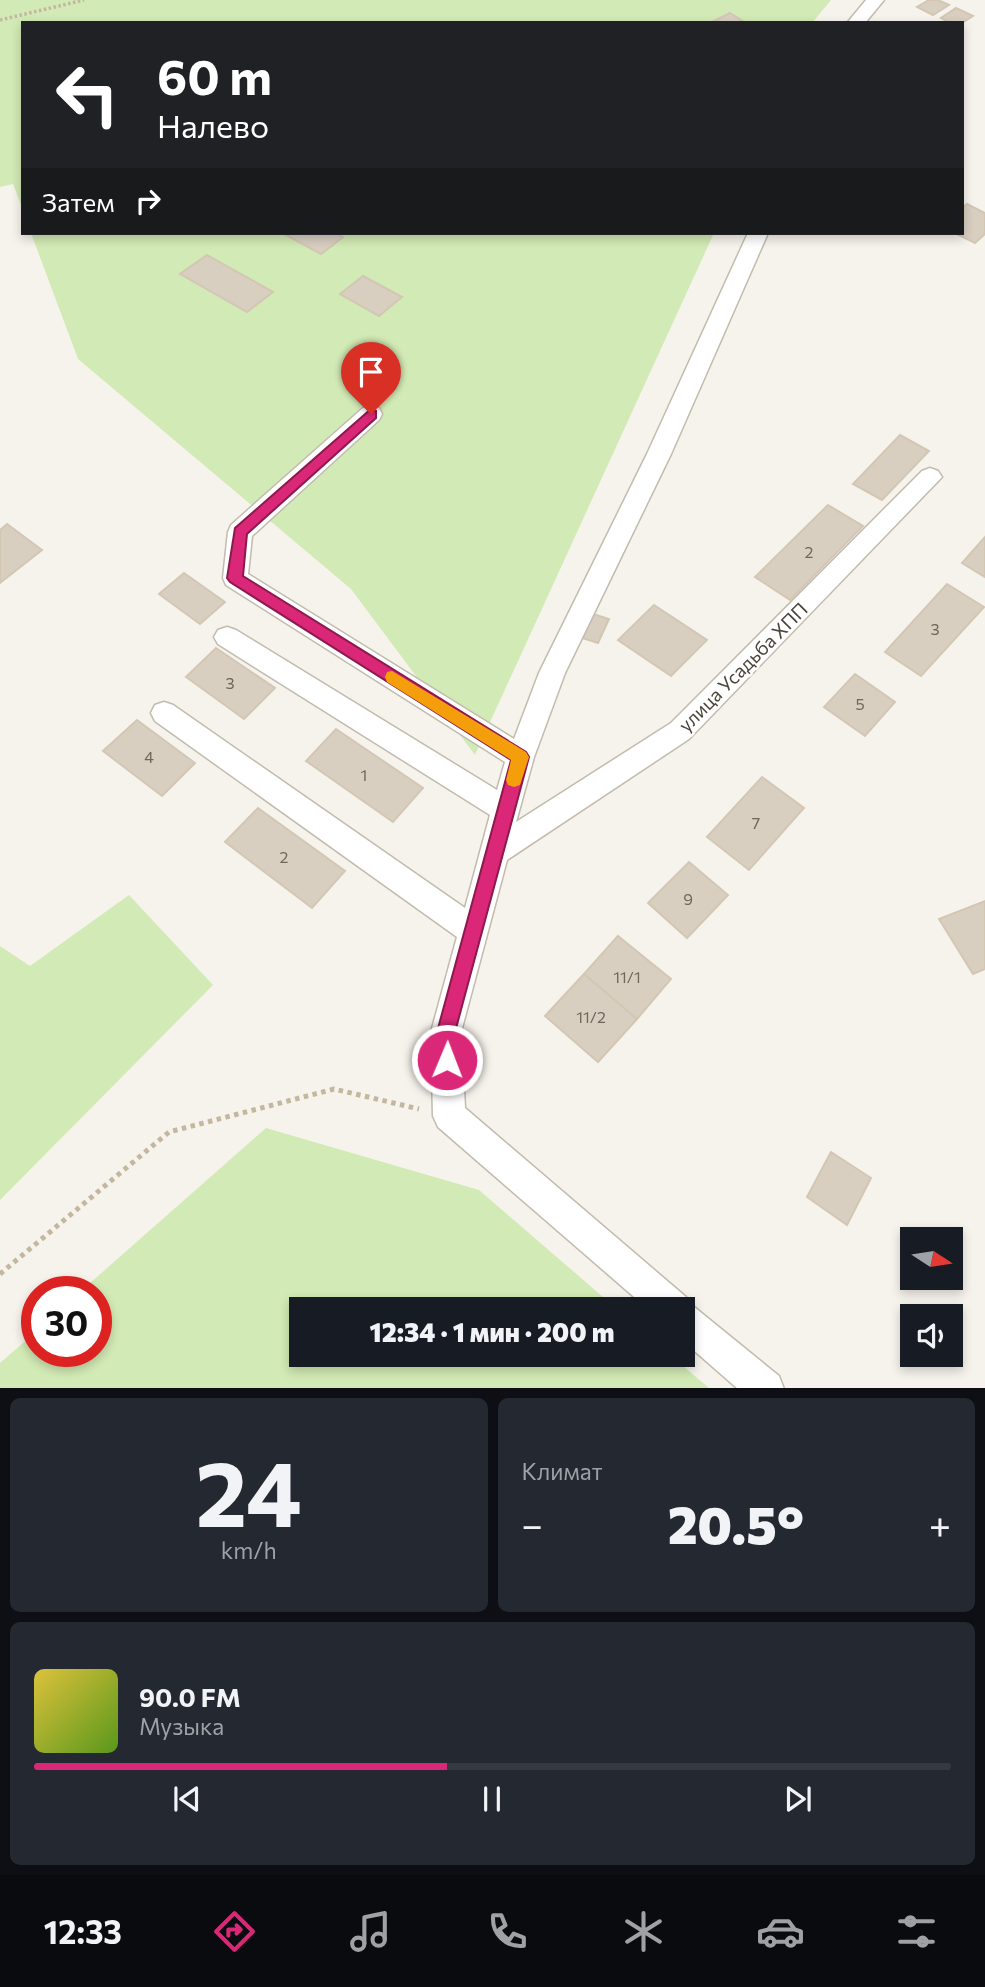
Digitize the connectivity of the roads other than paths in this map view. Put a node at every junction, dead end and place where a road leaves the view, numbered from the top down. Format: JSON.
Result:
{"nodes":[{"id":1,"x":875,"y":0,"type":"edge"},
{"id":2,"x":857,"y":21,"type":"edge"},
{"id":3,"x":757,"y":235,"type":"edge"},
{"id":4,"x":371,"y":414,"type":"dead end"},
{"id":5,"x":930,"y":477,"type":"dead end"},
{"id":6,"x":226,"y":637,"type":"dead end"},
{"id":7,"x":164,"y":713,"type":"dead end"},
{"id":8,"x":520,"y":757,"type":"junction"},
{"id":9,"x":506,"y":810,"type":"junction"},
{"id":10,"x":496,"y":851,"type":"junction"},
{"id":11,"x":473,"y":932,"type":"junction"},
{"id":12,"x":449,"y":1116,"type":"joint"},
{"id":13,"x":660,"y":1297,"type":"edge"},
{"id":14,"x":695,"y":1328,"type":"edge"},
{"id":15,"x":766,"y":1388,"type":"edge"}],
"edges":[{"from":1,"to":2,"type":"street"},
{"from":3,"to":8,"type":"street"},
{"from":4,"to":8,"type":"street"},
{"from":5,"to":10,"type":"street","name":"улица Усадьба ХПП"},
{"from":6,"to":9,"type":"street"},
{"from":7,"to":11,"type":"street"},
{"from":8,"to":9,"type":"street"},
{"from":9,"to":10,"type":"street"},
{"from":10,"to":11,"type":"street"},
{"from":11,"to":12,"type":"street"},
{"from":12,"to":13,"type":"street"},
{"from":14,"to":15,"type":"street"}]}
